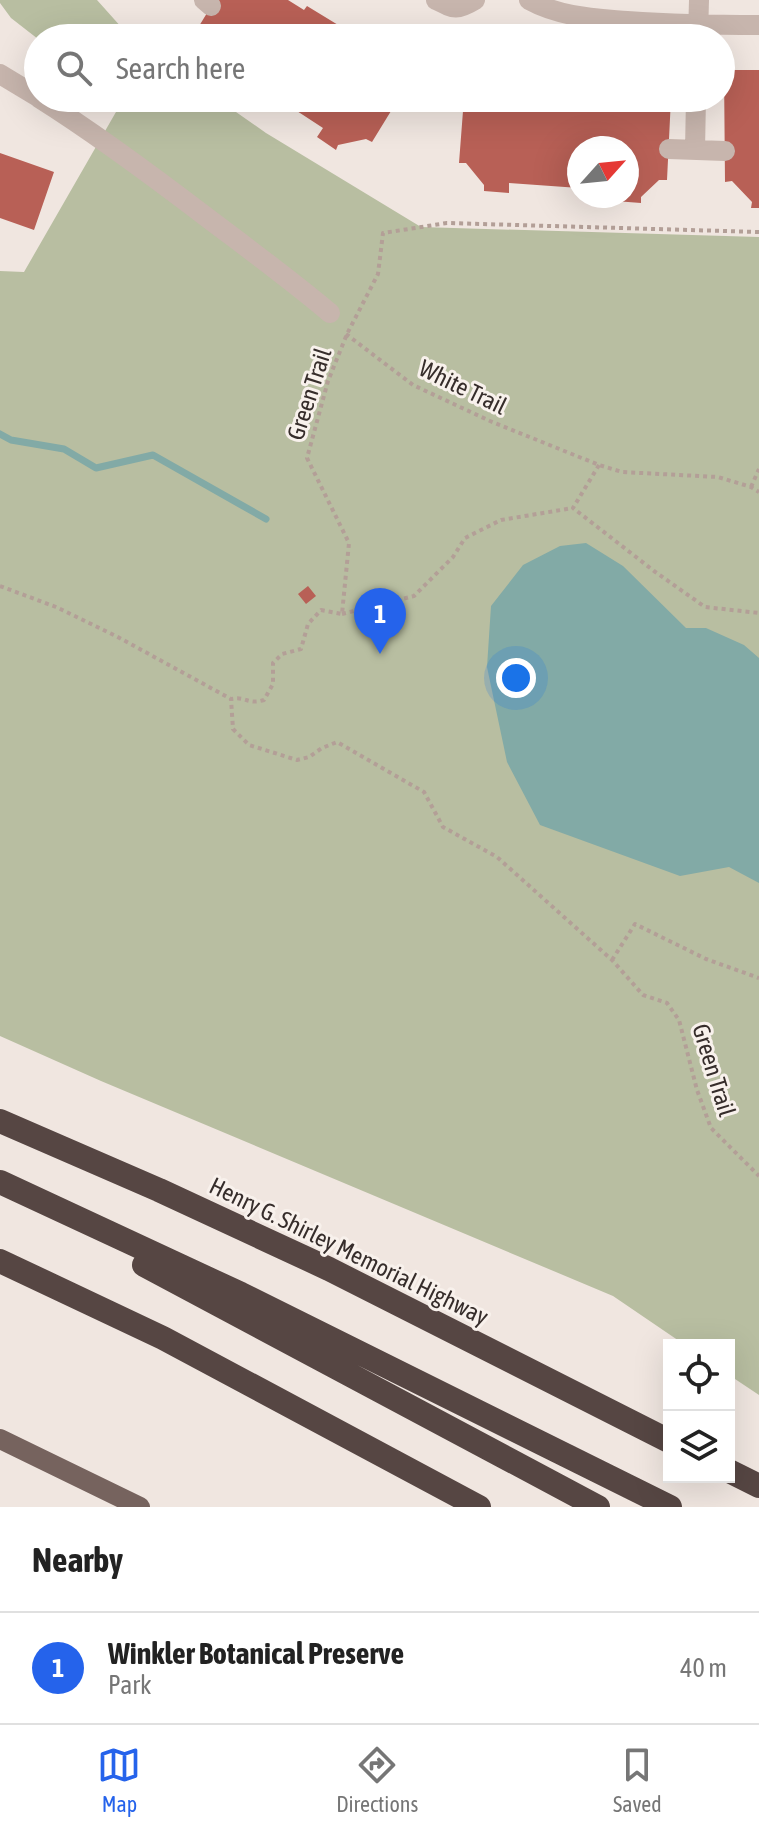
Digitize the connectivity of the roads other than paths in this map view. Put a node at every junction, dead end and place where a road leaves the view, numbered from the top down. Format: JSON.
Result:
{"nodes":[{"id":1,"x":436,"y":0,"type":"edge"},
{"id":2,"x":475,"y":0,"type":"edge"},
{"id":3,"x":529,"y":0,"type":"edge"},
{"id":4,"x":699,"y":0,"type":"edge"},
{"id":5,"x":638,"y":24,"type":"edge"},
{"id":6,"x":698,"y":24,"type":"edge"},
{"id":7,"x":759,"y":25,"type":"edge"},
{"id":8,"x":735,"y":28,"type":"edge"},
{"id":9,"x":0,"y":74,"type":"edge"},
{"id":10,"x":24,"y":89,"type":"edge"},
{"id":11,"x":61,"y":112,"type":"edge"},
{"id":12,"x":696,"y":112,"type":"edge"},
{"id":13,"x":669,"y":149,"type":"dead end"},
{"id":14,"x":695,"y":150,"type":"junction"},
{"id":15,"x":725,"y":151,"type":"dead end"},
{"id":16,"x":330,"y":313,"type":"road end"},
{"id":17,"x":0,"y":1121,"type":"edge"},
{"id":18,"x":0,"y":1182,"type":"edge"},
{"id":19,"x":0,"y":1189,"type":"edge"},
{"id":20,"x":0,"y":1261,"type":"edge"},
{"id":21,"x":663,"y":1438,"type":"edge"},
{"id":22,"x":0,"y":1439,"type":"edge"},
{"id":23,"x":735,"y":1474,"type":"edge"},
{"id":24,"x":759,"y":1486,"type":"edge"},
{"id":25,"x":140,"y":1507,"type":"edge"},
{"id":26,"x":479,"y":1507,"type":"edge"},
{"id":27,"x":598,"y":1507,"type":"edge"},
{"id":28,"x":670,"y":1507,"type":"edge"}],
"edges":[{"from":1,"to":2,"type":"street"},
{"from":3,"to":5,"type":"street"},
{"from":4,"to":6,"type":"street"},
{"from":7,"to":8,"type":"street"},
{"from":9,"to":10,"type":"street"},
{"from":11,"to":16,"type":"street"},
{"from":12,"to":14,"type":"street"},
{"from":13,"to":14,"type":"street"},
{"from":14,"to":15,"type":"street"},
{"from":17,"to":21,"type":"highway","name":"Henry G. Shirley Memorial Highway"},
{"from":18,"to":28,"type":"highway"},
{"from":19,"to":27,"type":"highway"},
{"from":20,"to":26,"type":"highway"},
{"from":22,"to":25,"type":"main road"},
{"from":23,"to":24,"type":"highway"}]}
